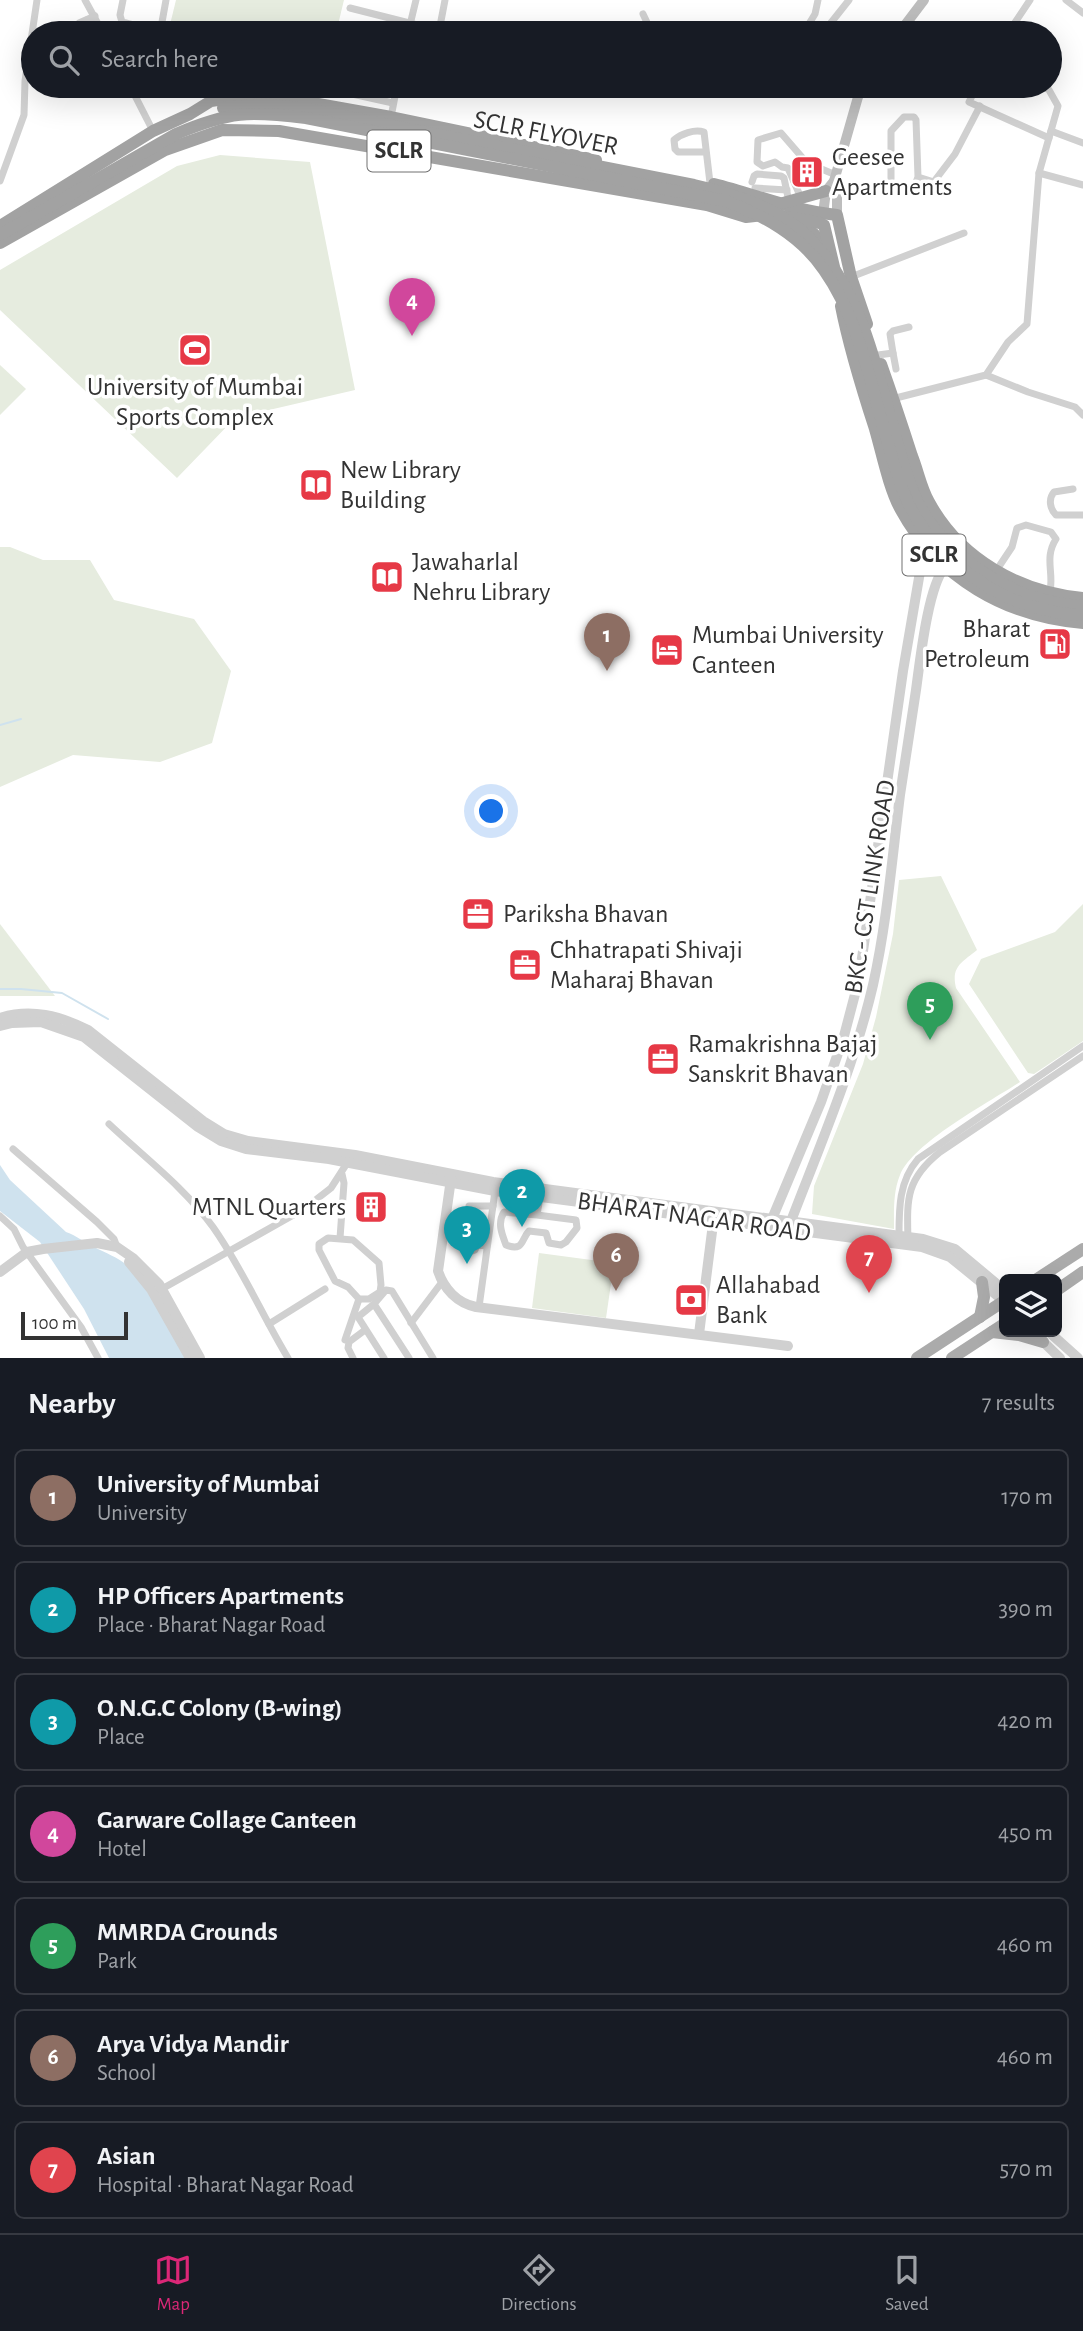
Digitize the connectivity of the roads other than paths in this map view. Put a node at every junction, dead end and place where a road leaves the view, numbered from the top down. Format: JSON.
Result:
{"nodes":[{"id":1,"x":37,"y":0,"type":"edge"},
{"id":2,"x":85,"y":0,"type":"edge"},
{"id":3,"x":123,"y":0,"type":"edge"},
{"id":4,"x":166,"y":0,"type":"edge"},
{"id":5,"x":416,"y":0,"type":"edge"},
{"id":6,"x":445,"y":0,"type":"edge"},
{"id":7,"x":818,"y":0,"type":"edge"},
{"id":8,"x":849,"y":0,"type":"edge"},
{"id":9,"x":924,"y":0,"type":"edge"},
{"id":10,"x":1030,"y":0,"type":"edge"},
{"id":11,"x":1066,"y":0,"type":"edge"},
{"id":12,"x":350,"y":8,"type":"dead end"},
{"id":13,"x":1083,"y":13,"type":"edge"},
{"id":14,"x":643,"y":14,"type":"dead end"},
{"id":15,"x":91,"y":18,"type":"junction"},
{"id":16,"x":34,"y":21,"type":"edge"},
{"id":17,"x":84,"y":21,"type":"edge"},
{"id":18,"x":91,"y":21,"type":"edge"},
{"id":19,"x":93,"y":21,"type":"edge"},
{"id":20,"x":122,"y":21,"type":"edge"},
{"id":21,"x":162,"y":21,"type":"edge"},
{"id":22,"x":399,"y":21,"type":"edge"},
{"id":23,"x":411,"y":21,"type":"edge"},
{"id":24,"x":441,"y":21,"type":"edge"},
{"id":25,"x":646,"y":21,"type":"edge"},
{"id":26,"x":811,"y":21,"type":"edge"},
{"id":27,"x":832,"y":21,"type":"edge"},
{"id":28,"x":908,"y":21,"type":"edge"},
{"id":29,"x":1016,"y":21,"type":"edge"},
{"id":30,"x":25,"y":98,"type":"edge"},
{"id":31,"x":136,"y":98,"type":"edge"},
{"id":32,"x":218,"y":98,"type":"edge"},
{"id":33,"x":290,"y":98,"type":"edge"},
{"id":34,"x":370,"y":98,"type":"edge"},
{"id":35,"x":394,"y":98,"type":"edge"},
{"id":36,"x":858,"y":98,"type":"edge"},
{"id":37,"x":971,"y":98,"type":"edge"},
{"id":38,"x":1054,"y":98,"type":"edge"},
{"id":39,"x":393,"y":103,"type":"junction"},
{"id":40,"x":980,"y":106,"type":"junction"},
{"id":41,"x":190,"y":114,"type":"junction"},
{"id":42,"x":391,"y":117,"type":"junction"},
{"id":43,"x":153,"y":131,"type":"junction"},
{"id":44,"x":478,"y":134,"type":"junction"},
{"id":45,"x":1050,"y":134,"type":"junction"},
{"id":46,"x":1083,"y":143,"type":"edge"},
{"id":47,"x":706,"y":152,"type":"junction"},
{"id":48,"x":472,"y":164,"type":"junction"},
{"id":49,"x":1039,"y":173,"type":"junction"},
{"id":50,"x":918,"y":177,"type":"junction"},
{"id":51,"x":0,"y":181,"type":"edge"},
{"id":52,"x":934,"y":181,"type":"junction"},
{"id":53,"x":832,"y":182,"type":"junction"},
{"id":54,"x":710,"y":183,"type":"junction"},
{"id":55,"x":1083,"y":186,"type":"edge"},
{"id":56,"x":752,"y":187,"type":"junction"},
{"id":57,"x":926,"y":192,"type":"dead end"},
{"id":58,"x":785,"y":202,"type":"junction"},
{"id":59,"x":745,"y":216,"type":"junction"},
{"id":60,"x":824,"y":220,"type":"junction"},
{"id":61,"x":838,"y":221,"type":"junction"},
{"id":62,"x":0,"y":226,"type":"edge"},
{"id":63,"x":964,"y":233,"type":"dead end"},
{"id":64,"x":0,"y":235,"type":"edge"},
{"id":65,"x":0,"y":243,"type":"edge"},
{"id":66,"x":835,"y":272,"type":"junction"},
{"id":67,"x":851,"y":277,"type":"junction"},
{"id":68,"x":843,"y":316,"type":"junction"},
{"id":69,"x":909,"y":327,"type":"dead end"},
{"id":70,"x":893,"y":353,"type":"junction"},
{"id":71,"x":878,"y":355,"type":"junction"},
{"id":72,"x":896,"y":369,"type":"dead end"},
{"id":73,"x":986,"y":376,"type":"junction"},
{"id":74,"x":893,"y":398,"type":"junction"},
{"id":75,"x":867,"y":403,"type":"junction"},
{"id":76,"x":1083,"y":415,"type":"edge"},
{"id":77,"x":1073,"y":489,"type":"dead end"},
{"id":78,"x":1083,"y":515,"type":"edge"},
{"id":79,"x":922,"y":543,"type":"junction"},
{"id":80,"x":945,"y":567,"type":"junction"},
{"id":81,"x":996,"y":571,"type":"junction"},
{"id":82,"x":1049,"y":592,"type":"junction"},
{"id":83,"x":1080,"y":600,"type":"edge"},
{"id":84,"x":1083,"y":615,"type":"edge"},
{"id":85,"x":1069,"y":622,"type":"junction"},
{"id":86,"x":1083,"y":623,"type":"edge"},
{"id":87,"x":903,"y":671,"type":"junction"},
{"id":88,"x":919,"y":673,"type":"junction"},
{"id":89,"x":888,"y":770,"type":"junction"},
{"id":90,"x":904,"y":771,"type":"junction"},
{"id":91,"x":852,"y":1004,"type":"junction"},
{"id":92,"x":866,"y":1008,"type":"junction"},
{"id":93,"x":0,"y":1018,"type":"edge"},
{"id":94,"x":0,"y":1027,"type":"edge"},
{"id":95,"x":1083,"y":1046,"type":"edge"},
{"id":96,"x":111,"y":1051,"type":"junction"},
{"id":97,"x":1083,"y":1056,"type":"edge"},
{"id":98,"x":830,"y":1076,"type":"junction"},
{"id":99,"x":845,"y":1081,"type":"junction"},
{"id":100,"x":109,"y":1124,"type":"dead end"},
{"id":101,"x":13,"y":1150,"type":"dead end"},
{"id":102,"x":350,"y":1159,"type":"junction"},
{"id":103,"x":342,"y":1174,"type":"junction"},
{"id":104,"x":451,"y":1180,"type":"junction"},
{"id":105,"x":495,"y":1191,"type":"junction"},
{"id":106,"x":544,"y":1198,"type":"junction"},
{"id":107,"x":469,"y":1206,"type":"dead end"},
{"id":108,"x":493,"y":1206,"type":"junction"},
{"id":109,"x":0,"y":1216,"type":"edge"},
{"id":110,"x":541,"y":1216,"type":"junction"},
{"id":111,"x":714,"y":1216,"type":"junction"},
{"id":112,"x":772,"y":1219,"type":"junction"},
{"id":113,"x":791,"y":1221,"type":"junction"},
{"id":114,"x":472,"y":1235,"type":"dead end"},
{"id":115,"x":340,"y":1238,"type":"junction"},
{"id":116,"x":904,"y":1241,"type":"junction"},
{"id":117,"x":477,"y":1245,"type":"junction"},
{"id":118,"x":487,"y":1246,"type":"junction"},
{"id":119,"x":120,"y":1250,"type":"junction"},
{"id":120,"x":1083,"y":1250,"type":"edge"},
{"id":121,"x":228,"y":1251,"type":"junction"},
{"id":122,"x":27,"y":1252,"type":"junction"},
{"id":123,"x":469,"y":1252,"type":"dead end"},
{"id":124,"x":16,"y":1261,"type":"junction"},
{"id":125,"x":0,"y":1265,"type":"edge"},
{"id":126,"x":0,"y":1272,"type":"edge"},
{"id":127,"x":1083,"y":1272,"type":"edge"},
{"id":128,"x":1045,"y":1274,"type":"edge"},
{"id":129,"x":442,"y":1282,"type":"junction"},
{"id":130,"x":982,"y":1282,"type":"junction"},
{"id":131,"x":999,"y":1286,"type":"edge"},
{"id":132,"x":1062,"y":1287,"type":"edge"},
{"id":133,"x":325,"y":1289,"type":"dead end"},
{"id":134,"x":158,"y":1292,"type":"junction"},
{"id":135,"x":999,"y":1297,"type":"edge"},
{"id":136,"x":359,"y":1299,"type":"junction"},
{"id":137,"x":374,"y":1304,"type":"junction"},
{"id":138,"x":999,"y":1304,"type":"edge"},
{"id":139,"x":479,"y":1307,"type":"junction"},
{"id":140,"x":980,"y":1317,"type":"junction"},
{"id":141,"x":411,"y":1323,"type":"junction"},
{"id":142,"x":269,"y":1324,"type":"junction"},
{"id":143,"x":999,"y":1327,"type":"edge"},
{"id":144,"x":179,"y":1329,"type":"junction"},
{"id":145,"x":365,"y":1329,"type":"junction"},
{"id":146,"x":992,"y":1332,"type":"junction"},
{"id":147,"x":999,"y":1333,"type":"edge"},
{"id":148,"x":699,"y":1334,"type":"junction"},
{"id":149,"x":1046,"y":1337,"type":"edge"},
{"id":150,"x":345,"y":1340,"type":"dead end"},
{"id":151,"x":788,"y":1346,"type":"dead end"},
{"id":152,"x":430,"y":1357,"type":"edge"},
{"id":153,"x":98,"y":1358,"type":"edge"},
{"id":154,"x":190,"y":1358,"type":"edge"},
{"id":155,"x":200,"y":1358,"type":"edge"},
{"id":156,"x":288,"y":1358,"type":"edge"},
{"id":157,"x":353,"y":1358,"type":"edge"},
{"id":158,"x":384,"y":1358,"type":"edge"},
{"id":159,"x":409,"y":1358,"type":"edge"},
{"id":160,"x":917,"y":1358,"type":"edge"},
{"id":161,"x":952,"y":1358,"type":"edge"},
{"id":162,"x":1060,"y":1358,"type":"edge"},
{"id":163,"x":1078,"y":1358,"type":"edge"}],
"edges":[{"from":1,"to":16,"type":"street"},
{"from":2,"to":15,"type":"street"},
{"from":3,"to":20,"type":"street"},
{"from":4,"to":21,"type":"street"},
{"from":5,"to":23,"type":"street"},
{"from":6,"to":24,"type":"street"},
{"from":7,"to":26,"type":"street"},
{"from":8,"to":27,"type":"street"},
{"from":9,"to":28,"type":"main road"},
{"from":10,"to":29,"type":"street"},
{"from":11,"to":13,"type":"street"},
{"from":12,"to":22,"type":"street"},
{"from":14,"to":25,"type":"street"},
{"from":15,"to":17,"type":"street"},
{"from":15,"to":18,"type":"street"},
{"from":15,"to":19,"type":"street"},
{"from":30,"to":51,"type":"street"},
{"from":31,"to":43,"type":"street"},
{"from":32,"to":41,"type":"highway","number":"SCLR"},
{"from":33,"to":42,"type":"highway","number":"SCLR"},
{"from":34,"to":39,"type":"street"},
{"from":35,"to":39,"type":"street"},
{"from":36,"to":53,"type":"main road"},
{"from":37,"to":40,"type":"street"},
{"from":38,"to":45,"type":"street"},
{"from":39,"to":42,"type":"street"},
{"from":40,"to":45,"type":"street"},
{"from":40,"to":52,"type":"street"},
{"from":41,"to":43,"type":"highway","number":"SCLR"},
{"from":41,"to":83,"type":"highway","name":"SCLR FLYOVER","bridge":true},
{"from":42,"to":44,"type":"highway","number":"SCLR"},
{"from":43,"to":62,"type":"highway","number":"SCLR"},
{"from":44,"to":48,"type":"highway"},
{"from":44,"to":54,"type":"highway","number":"SCLR"},
{"from":45,"to":46,"type":"street"},
{"from":45,"to":49,"type":"street"},
{"from":47,"to":47,"type":"street"},
{"from":47,"to":54,"type":"street"},
{"from":48,"to":59,"type":"highway","number":"SCLR"},
{"from":48,"to":65,"type":"highway","number":"SCLR"},
{"from":49,"to":55,"type":"street"},
{"from":49,"to":73,"type":"street"},
{"from":50,"to":50,"type":"street"},
{"from":50,"to":52,"type":"street"},
{"from":52,"to":57,"type":"street"},
{"from":53,"to":58,"type":"highway"},
{"from":53,"to":58,"type":"street"},
{"from":53,"to":60,"type":"main road"},
{"from":53,"to":61,"type":"main road"},
{"from":54,"to":56,"type":"highway","number":"SCLR"},
{"from":56,"to":58,"type":"highway","number":"SCLR"},
{"from":56,"to":58,"type":"street"},
{"from":56,"to":59,"type":"highway"},
{"from":58,"to":59,"type":"highway","number":"SCLR"},
{"from":58,"to":60,"type":"highway","number":"SCLR"},
{"from":58,"to":66,"type":"highway"},
{"from":59,"to":68,"type":"highway"},
{"from":60,"to":61,"type":"highway","number":"SCLR"},
{"from":60,"to":66,"type":"highway","number":"SCLR"},
{"from":61,"to":67,"type":"highway","number":"SCLR"},
{"from":63,"to":67,"type":"street"},
{"from":64,"to":84,"type":"highway","bridge":true},
{"from":66,"to":68,"type":"highway","number":"SCLR"},
{"from":67,"to":71,"type":"highway","number":"SCLR"},
{"from":68,"to":75,"type":"highway","number":"SCLR"},
{"from":69,"to":70,"type":"street"},
{"from":70,"to":71,"type":"street"},
{"from":70,"to":72,"type":"street"},
{"from":71,"to":74,"type":"highway","number":"SCLR"},
{"from":73,"to":74,"type":"street"},
{"from":73,"to":76,"type":"street"},
{"from":74,"to":75,"type":"street"},
{"from":74,"to":81,"type":"highway","number":"SCLR"},
{"from":75,"to":79,"type":"highway","number":"SCLR"},
{"from":77,"to":78,"type":"street"},
{"from":79,"to":80,"type":"highway","number":"SCLR"},
{"from":79,"to":87,"type":"street","name":"BKC - CST LINK ROAD"},
{"from":80,"to":85,"type":"highway","number":"SCLR"},
{"from":80,"to":88,"type":"street","name":"BKC - CST LINK ROAD"},
{"from":81,"to":82,"type":"highway","number":"SCLR"},
{"from":81,"to":82,"type":"street"},
{"from":82,"to":83,"type":"highway","number":"SCLR"},
{"from":83,"to":85,"type":"highway"},
{"from":85,"to":86,"type":"highway","number":"SCLR"},
{"from":87,"to":88,"type":"street"},
{"from":87,"to":89,"type":"street","name":"BKC - CST LINK ROAD"},
{"from":88,"to":90,"type":"street","name":"BKC - CST LINK ROAD"},
{"from":89,"to":90,"type":"street"},
{"from":89,"to":91,"type":"street","name":"BKC - CST LINK ROAD"},
{"from":90,"to":92,"type":"street","name":"BKC - CST LINK ROAD"},
{"from":91,"to":92,"type":"street"},
{"from":91,"to":98,"type":"street","name":"BKC - CST LINK ROAD"},
{"from":92,"to":99,"type":"street","name":"BKC - CST LINK ROAD"},
{"from":93,"to":96,"type":"street"},
{"from":94,"to":96,"type":"street"},
{"from":95,"to":116,"type":"street"},
{"from":96,"to":102,"type":"street"},
{"from":97,"to":116,"type":"street"},
{"from":98,"to":99,"type":"street"},
{"from":98,"to":112,"type":"street","name":"BKC - CST LINK ROAD"},
{"from":99,"to":113,"type":"street","name":"BKC - CST LINK ROAD"},
{"from":100,"to":121,"type":"street"},
{"from":101,"to":119,"type":"street"},
{"from":102,"to":103,"type":"street"},
{"from":102,"to":104,"type":"street"},
{"from":103,"to":115,"type":"street"},
{"from":103,"to":121,"type":"street"},
{"from":104,"to":105,"type":"street","name":"BHARAT NAGAR ROAD"},
{"from":104,"to":111,"type":"street","name":"BHARAT NAGAR ROAD"},
{"from":104,"to":129,"type":"street"},
{"from":105,"to":106,"type":"street","name":"BHARAT NAGAR ROAD"},
{"from":105,"to":108,"type":"street"},
{"from":106,"to":110,"type":"street"},
{"from":106,"to":111,"type":"street","name":"BHARAT NAGAR ROAD"},
{"from":107,"to":108,"type":"street"},
{"from":108,"to":118,"type":"street"},
{"from":109,"to":122,"type":"street"},
{"from":110,"to":110,"type":"street"},
{"from":111,"to":112,"type":"street","name":"BHARAT NAGAR ROAD"},
{"from":111,"to":116,"type":"street","name":"BHARAT NAGAR ROAD"},
{"from":111,"to":148,"type":"street"},
{"from":112,"to":113,"type":"street","name":"BHARAT NAGAR ROAD"},
{"from":113,"to":116,"type":"street","name":"BHARAT NAGAR ROAD"},
{"from":114,"to":117,"type":"street"},
{"from":115,"to":136,"type":"street"},
{"from":115,"to":136,"type":"street"},
{"from":116,"to":130,"type":"street","name":"BHARAT NAGAR ROAD"},
{"from":116,"to":131,"type":"street","name":"BHARAT NAGAR ROAD"},
{"from":117,"to":118,"type":"street"},
{"from":117,"to":123,"type":"street"},
{"from":118,"to":139,"type":"street"},
{"from":119,"to":122,"type":"street"},
{"from":119,"to":134,"type":"street"},
{"from":120,"to":128,"type":"main road"},
{"from":121,"to":134,"type":"street"},
{"from":121,"to":142,"type":"street"},
{"from":122,"to":124,"type":"street"},
{"from":122,"to":153,"type":"street"},
{"from":124,"to":125,"type":"street"},
{"from":124,"to":126,"type":"street"},
{"from":127,"to":132,"type":"main road"},
{"from":129,"to":139,"type":"street"},
{"from":129,"to":141,"type":"street"},
{"from":130,"to":135,"type":"street","name":"BHARAT NAGAR ROAD"},
{"from":130,"to":140,"type":"main road"},
{"from":133,"to":142,"type":"street"},
{"from":134,"to":144,"type":"street"},
{"from":136,"to":150,"type":"street"},
{"from":137,"to":141,"type":"street"},
{"from":137,"to":145,"type":"street"},
{"from":137,"to":159,"type":"street"},
{"from":138,"to":140,"type":"main road"},
{"from":139,"to":148,"type":"street"},
{"from":140,"to":160,"type":"main road"},
{"from":141,"to":152,"type":"street"},
{"from":142,"to":156,"type":"street"},
{"from":143,"to":146,"type":"main road"},
{"from":144,"to":154,"type":"street"},
{"from":144,"to":155,"type":"street"},
{"from":145,"to":157,"type":"street"},
{"from":145,"to":158,"type":"street"},
{"from":146,"to":147,"type":"main road"},
{"from":146,"to":161,"type":"main road"},
{"from":148,"to":151,"type":"street"},
{"from":149,"to":162,"type":"street"},
{"from":149,"to":163,"type":"street"}]}
